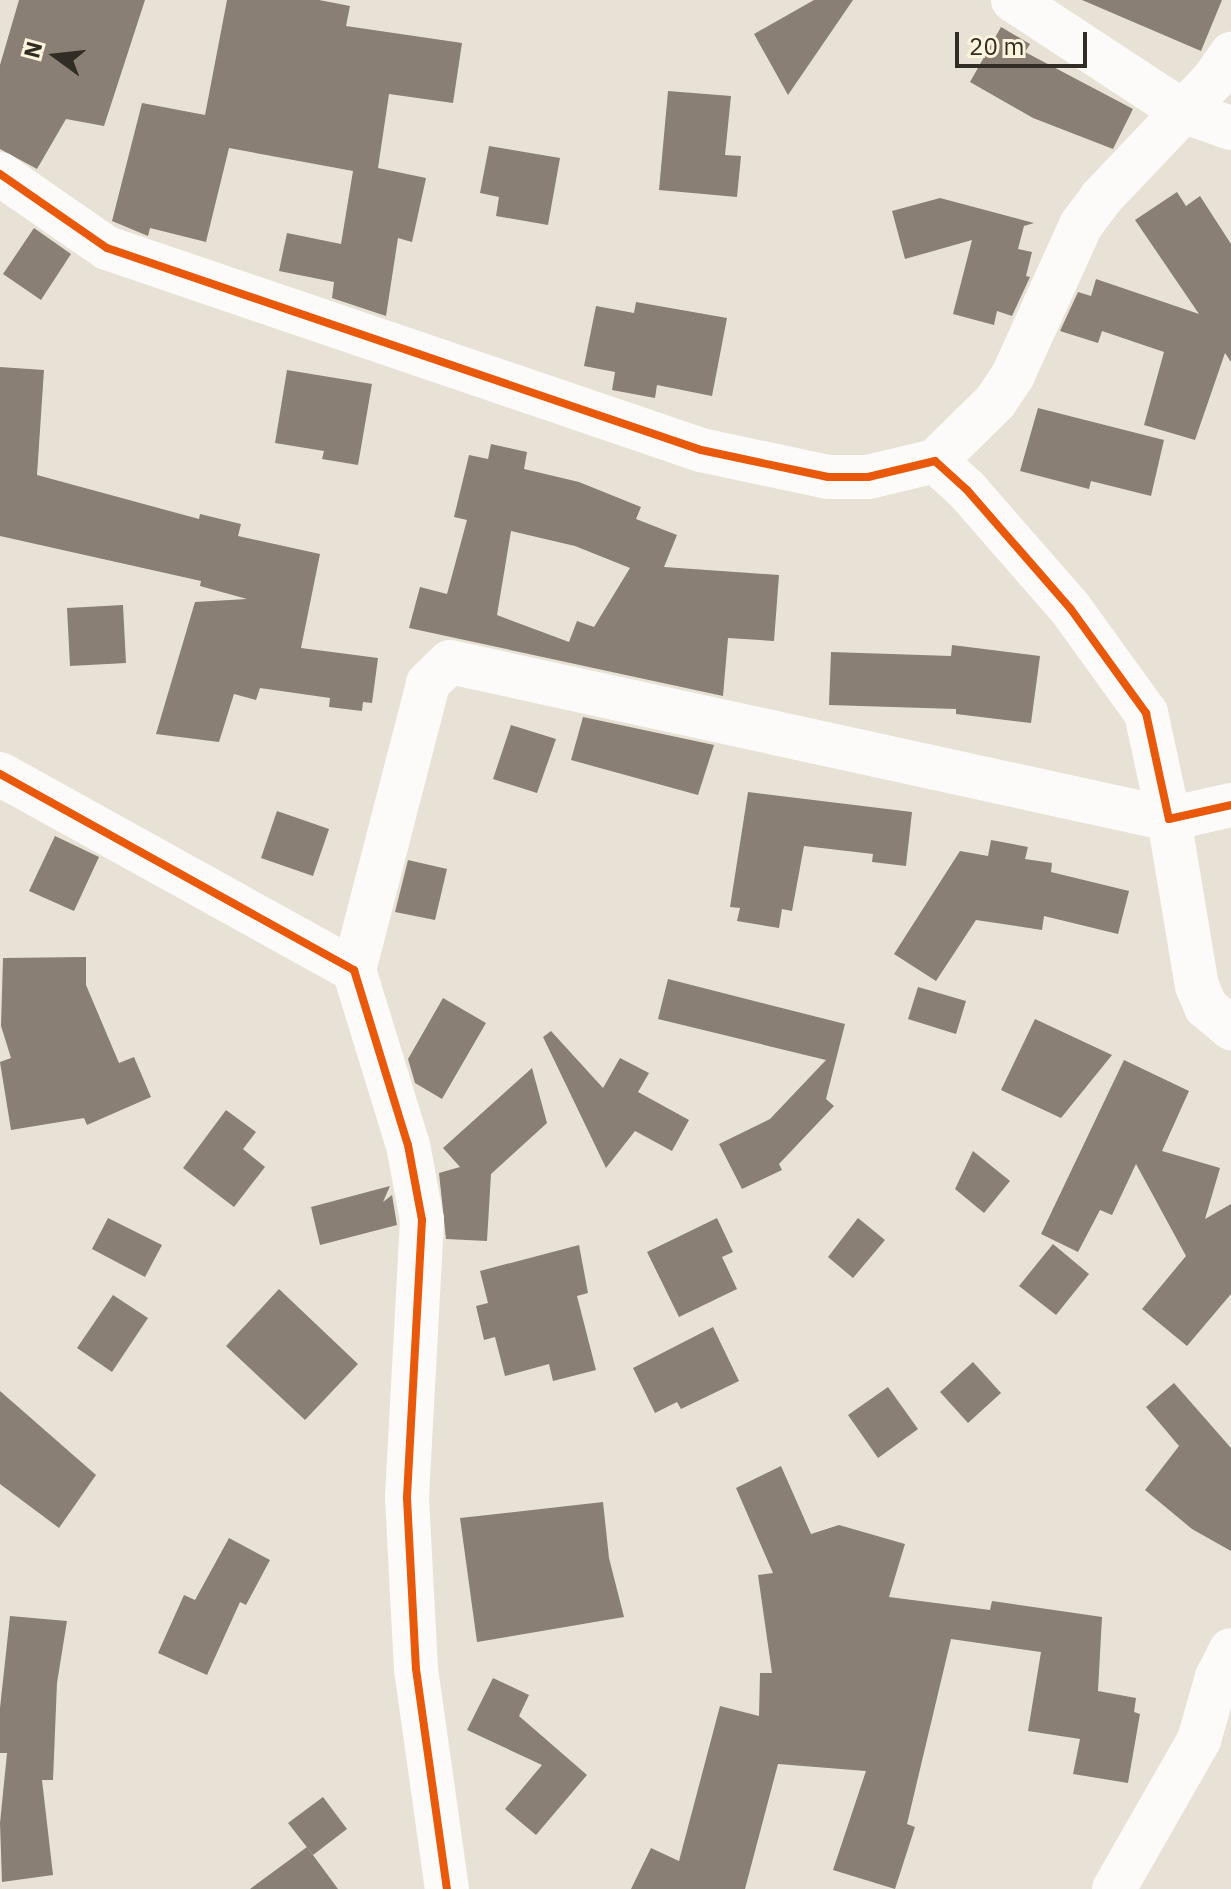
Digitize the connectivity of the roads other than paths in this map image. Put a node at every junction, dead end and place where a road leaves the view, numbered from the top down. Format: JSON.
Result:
{"nodes":[{"id":1,"x":1013,"y":0,"type":"edge"},
{"id":2,"x":1231,"y":54,"type":"edge"},
{"id":3,"x":1182,"y":111,"type":"junction"},
{"id":4,"x":1231,"y":128,"type":"edge"},
{"id":5,"x":0,"y":174,"type":"edge"},
{"id":6,"x":935,"y":461,"type":"junction"},
{"id":7,"x":0,"y":774,"type":"edge"},
{"id":8,"x":1231,"y":805,"type":"edge"},
{"id":9,"x":1169,"y":819,"type":"junction"},
{"id":10,"x":354,"y":970,"type":"junction"},
{"id":11,"x":1231,"y":1028,"type":"edge"},
{"id":12,"x":1231,"y":1650,"type":"edge"},
{"id":13,"x":447,"y":1889,"type":"edge"},
{"id":14,"x":1114,"y":1889,"type":"edge"}],
"edges":[{"from":1,"to":3,"type":"street"},
{"from":2,"to":3,"type":"street"},
{"from":3,"to":4,"type":"street"},
{"from":3,"to":6,"type":"street"},
{"from":5,"to":6,"type":"street"},
{"from":6,"to":9,"type":"street"},
{"from":7,"to":10,"type":"street"},
{"from":8,"to":9,"type":"street"},
{"from":9,"to":10,"type":"street"},
{"from":9,"to":11,"type":"street"},
{"from":10,"to":13,"type":"street"},
{"from":12,"to":14,"type":"street"}]}
